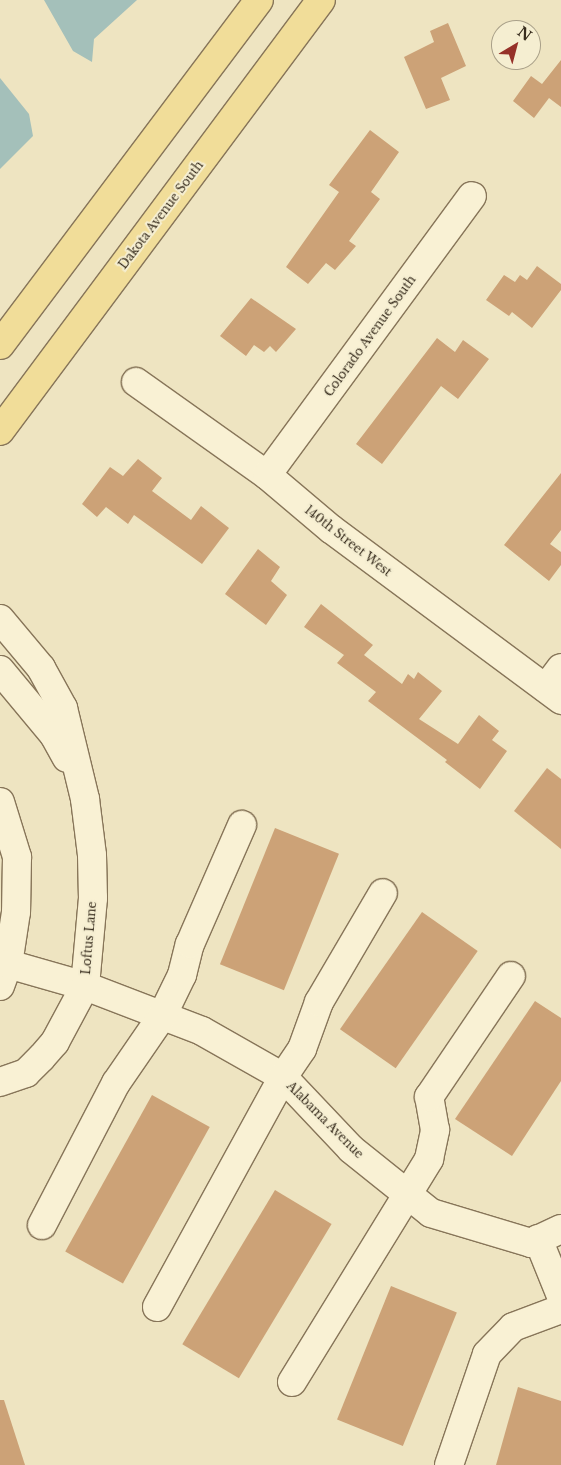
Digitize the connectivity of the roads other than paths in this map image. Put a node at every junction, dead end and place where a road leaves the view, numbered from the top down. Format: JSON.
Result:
{"nodes":[{"id":1,"x":259,"y":0,"type":"edge"},
{"id":2,"x":321,"y":0,"type":"edge"},
{"id":3,"x":472,"y":196,"type":"dead end"},
{"id":4,"x":0,"y":345,"type":"edge"},
{"id":5,"x":136,"y":382,"type":"dead end"},
{"id":6,"x":0,"y":431,"type":"edge"},
{"id":7,"x":267,"y":475,"type":"junction"},
{"id":8,"x":0,"y":619,"type":"edge"},
{"id":9,"x":0,"y":670,"type":"edge"},
{"id":10,"x":556,"y":685,"type":"edge"},
{"id":11,"x":80,"y":775,"type":"junction"},
{"id":12,"x":0,"y":802,"type":"edge"},
{"id":13,"x":242,"y":825,"type":"dead end"},
{"id":14,"x":384,"y":893,"type":"dead end"},
{"id":15,"x":4,"y":975,"type":"edge"},
{"id":16,"x":511,"y":976,"type":"dead end"},
{"id":17,"x":85,"y":986,"type":"junction"},
{"id":18,"x":162,"y":1016,"type":"junction"},
{"id":19,"x":283,"y":1077,"type":"junction"},
{"id":20,"x":0,"y":1082,"type":"edge"},
{"id":21,"x":406,"y":1193,"type":"junction"},
{"id":22,"x":42,"y":1225,"type":"dead end"},
{"id":23,"x":549,"y":1234,"type":"edge"},
{"id":24,"x":561,"y":1296,"type":"edge"},
{"id":25,"x":158,"y":1307,"type":"dead end"},
{"id":26,"x":561,"y":1309,"type":"edge"},
{"id":27,"x":292,"y":1382,"type":"dead end"},
{"id":28,"x":449,"y":1465,"type":"edge"}],
"edges":[{"from":1,"to":4,"type":"main road"},
{"from":2,"to":6,"type":"main road","name":"Dakota Avenue South"},
{"from":3,"to":7,"type":"street","name":"Colorado Avenue South"},
{"from":5,"to":7,"type":"street","name":"140th Street West"},
{"from":7,"to":10,"type":"street","name":"140th Street West"},
{"from":8,"to":11,"type":"street","name":"Loftus Lane"},
{"from":9,"to":11,"type":"street","name":"Loftus Lane"},
{"from":11,"to":17,"type":"street","name":"Loftus Lane"},
{"from":12,"to":15,"type":"street"},
{"from":13,"to":18,"type":"street"},
{"from":14,"to":19,"type":"street"},
{"from":15,"to":17,"type":"street","name":"Alabama Avenue"},
{"from":16,"to":21,"type":"street"},
{"from":17,"to":18,"type":"street","name":"Alabama Avenue"},
{"from":17,"to":20,"type":"street","name":"Loftus Lane"},
{"from":18,"to":19,"type":"street","name":"Alabama Avenue"},
{"from":18,"to":22,"type":"street"},
{"from":19,"to":21,"type":"street","name":"Alabama Avenue"},
{"from":19,"to":25,"type":"street"},
{"from":21,"to":23,"type":"street","name":"Alabama Avenue"},
{"from":21,"to":27,"type":"street"},
{"from":23,"to":24,"type":"street"},
{"from":26,"to":28,"type":"street"}]}
